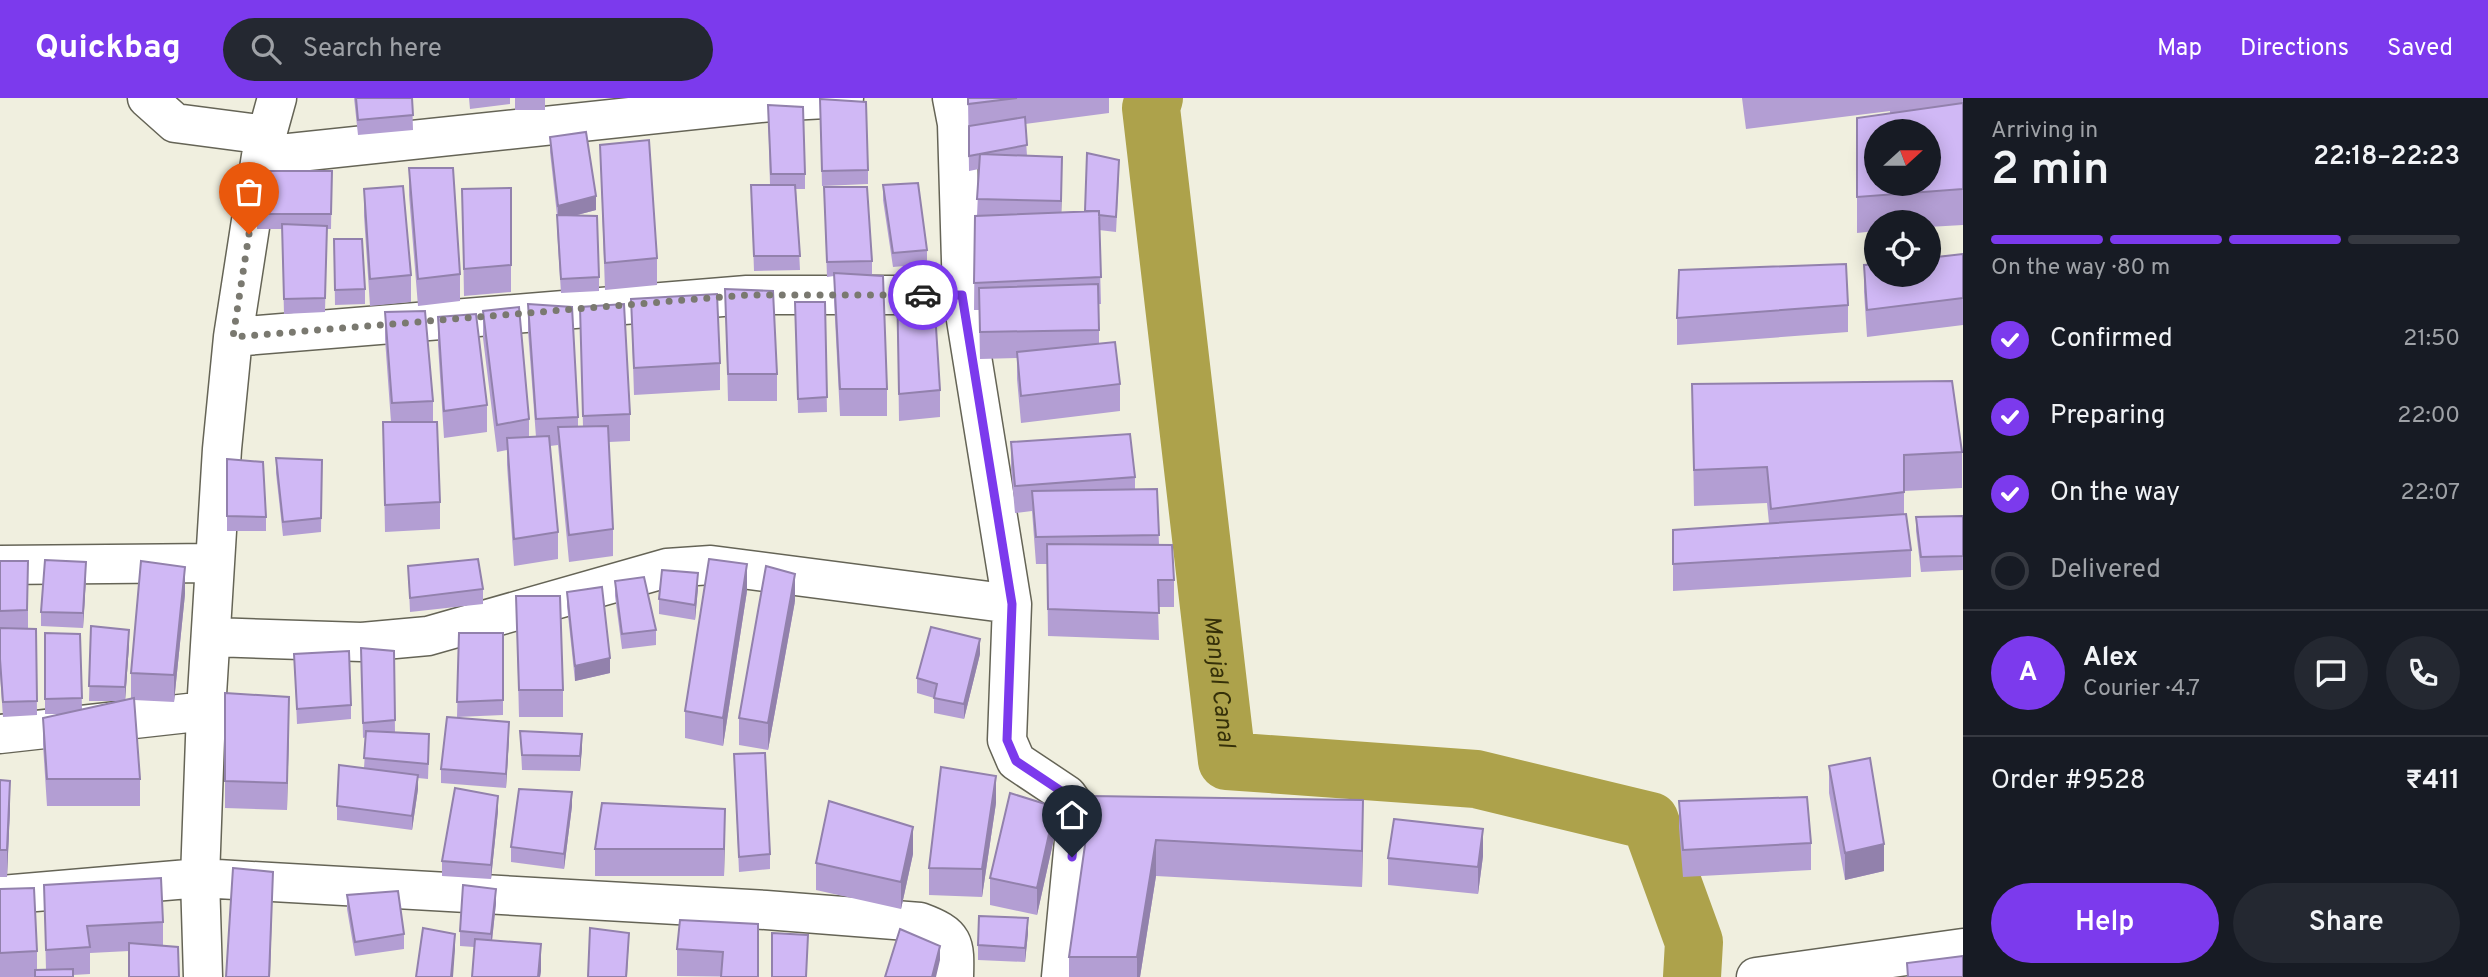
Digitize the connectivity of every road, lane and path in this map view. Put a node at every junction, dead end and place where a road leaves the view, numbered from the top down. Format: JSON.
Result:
{"nodes":[{"id":1,"x":147,"y":98,"type":"edge"},
{"id":2,"x":277,"y":98,"type":"edge"},
{"id":3,"x":844,"y":98,"type":"edge"},
{"id":4,"x":952,"y":98,"type":"edge"},
{"id":5,"x":263,"y":146,"type":"junction"},
{"id":6,"x":962,"y":295,"type":"junction"},
{"id":7,"x":233,"y":337,"type":"junction"},
{"id":8,"x":215,"y":563,"type":"junction"},
{"id":9,"x":0,"y":565,"type":"edge"},
{"id":10,"x":1012,"y":604,"type":"junction"},
{"id":11,"x":212,"y":637,"type":"junction"},
{"id":12,"x":206,"y":711,"type":"junction"},
{"id":13,"x":0,"y":734,"type":"edge"},
{"id":14,"x":200,"y":878,"type":"junction"},
{"id":15,"x":0,"y":895,"type":"edge"},
{"id":16,"x":1963,"y":948,"type":"edge"},
{"id":17,"x":203,"y":977,"type":"edge"},
{"id":18,"x":954,"y":977,"type":"edge"},
{"id":19,"x":1061,"y":977,"type":"edge"},
{"id":20,"x":1756,"y":977,"type":"edge"}],
"edges":[{"from":1,"to":5,"type":"street"},
{"from":2,"to":5,"type":"street"},
{"from":3,"to":5,"type":"street"},
{"from":4,"to":6,"type":"street"},
{"from":5,"to":7,"type":"street"},
{"from":6,"to":7,"type":"street"},
{"from":6,"to":10,"type":"street"},
{"from":7,"to":8,"type":"street"},
{"from":8,"to":9,"type":"street"},
{"from":8,"to":11,"type":"street"},
{"from":10,"to":11,"type":"street"},
{"from":10,"to":19,"type":"street"},
{"from":11,"to":12,"type":"street"},
{"from":12,"to":13,"type":"street"},
{"from":12,"to":14,"type":"street"},
{"from":14,"to":15,"type":"street"},
{"from":14,"to":17,"type":"street"},
{"from":14,"to":18,"type":"street"},
{"from":16,"to":20,"type":"street"}]}
